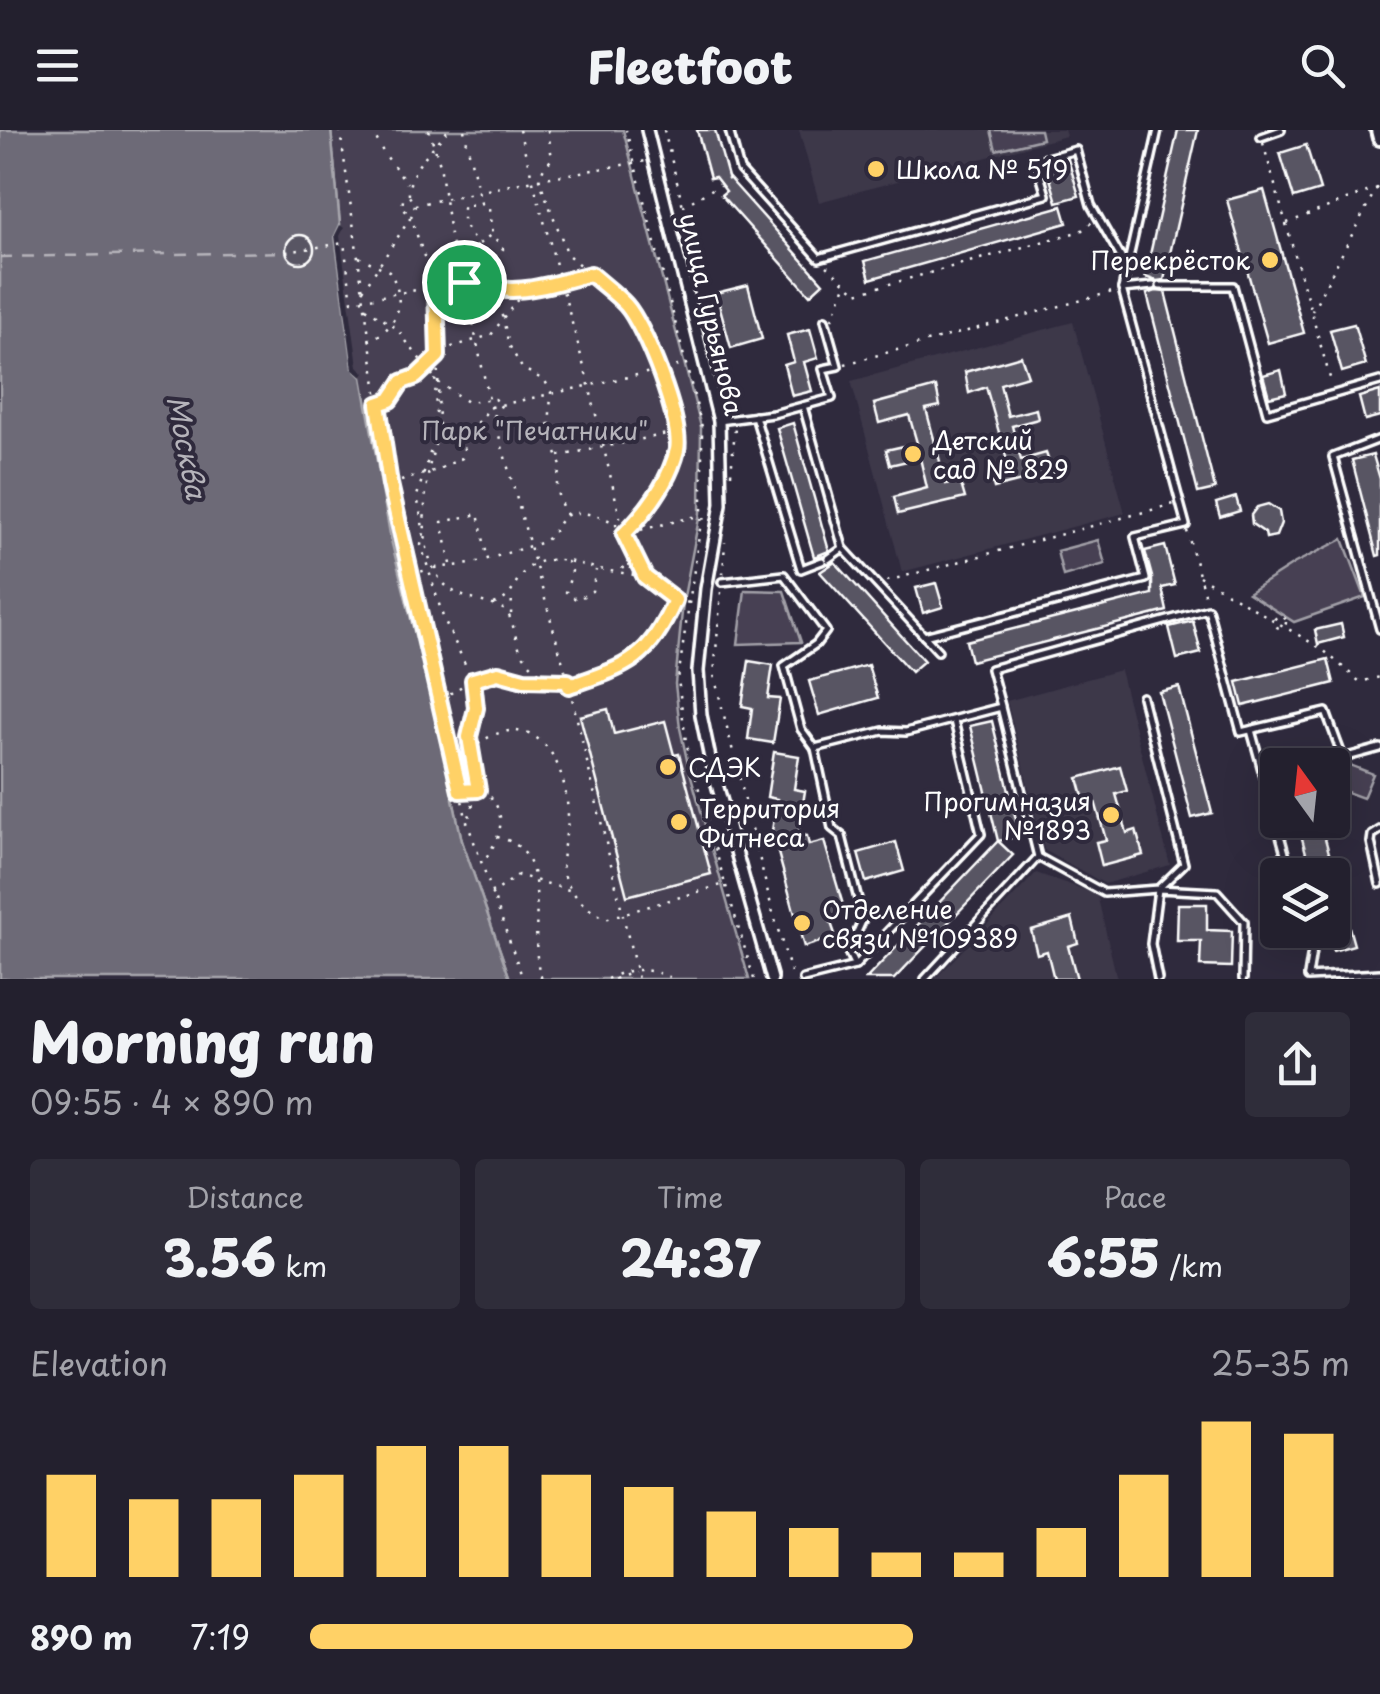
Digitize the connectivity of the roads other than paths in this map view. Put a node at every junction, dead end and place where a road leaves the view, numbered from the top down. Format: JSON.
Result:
{"nodes":[{"id":1,"x":647,"y":130,"type":"edge"},
{"id":2,"x":729,"y":130,"type":"edge"},
{"id":3,"x":1158,"y":130,"type":"edge"},
{"id":4,"x":1281,"y":130,"type":"edge"},
{"id":5,"x":1378,"y":130,"type":"edge"},
{"id":6,"x":1261,"y":137,"type":"road end"},
{"id":7,"x":1380,"y":138,"type":"edge"},
{"id":8,"x":1127,"y":268,"type":"junction"},
{"id":9,"x":1122,"y":289,"type":"junction"},
{"id":10,"x":825,"y":320,"type":"dead end"},
{"id":11,"x":1380,"y":381,"type":"edge"},
{"id":12,"x":803,"y":406,"type":"junction"},
{"id":13,"x":756,"y":416,"type":"junction"},
{"id":14,"x":720,"y":422,"type":"junction"},
{"id":15,"x":1380,"y":439,"type":"edge"},
{"id":16,"x":843,"y":548,"type":"junction"},
{"id":17,"x":722,"y":582,"type":"road end"},
{"id":18,"x":1380,"y":628,"type":"edge"},
{"id":19,"x":924,"y":636,"type":"junction"},
{"id":20,"x":938,"y":651,"type":"dead end"},
{"id":21,"x":1142,"y":697,"type":"dead end"},
{"id":22,"x":1001,"y":707,"type":"junction"},
{"id":23,"x":954,"y":720,"type":"junction"},
{"id":24,"x":1251,"y":730,"type":"junction"},
{"id":25,"x":815,"y":748,"type":"junction"},
{"id":26,"x":1380,"y":748,"type":"edge"},
{"id":27,"x":1380,"y":830,"type":"edge"},
{"id":28,"x":1038,"y":857,"type":"junction"},
{"id":29,"x":1286,"y":858,"type":"edge"},
{"id":30,"x":1380,"y":884,"type":"edge"},
{"id":31,"x":1158,"y":890,"type":"junction"},
{"id":32,"x":1311,"y":948,"type":"edge"},
{"id":33,"x":855,"y":966,"type":"junction"},
{"id":34,"x":1380,"y":973,"type":"edge"},
{"id":35,"x":1308,"y":978,"type":"edge"},
{"id":36,"x":772,"y":979,"type":"edge"},
{"id":37,"x":803,"y":979,"type":"edge"},
{"id":38,"x":924,"y":979,"type":"edge"},
{"id":39,"x":1158,"y":979,"type":"edge"},
{"id":40,"x":1243,"y":979,"type":"edge"}],
"edges":[{"from":1,"to":14,"type":"street","name":"улица Гурьянова"},
{"from":2,"to":8,"type":"lane"},
{"from":3,"to":8,"type":"lane"},
{"from":4,"to":6,"type":"lane"},
{"from":5,"to":7,"type":"main road"},
{"from":8,"to":9,"type":"lane"},
{"from":9,"to":11,"type":"lane"},
{"from":9,"to":19,"type":"lane"},
{"from":10,"to":12,"type":"lane"},
{"from":12,"to":13,"type":"lane"},
{"from":12,"to":16,"type":"lane"},
{"from":13,"to":14,"type":"lane"},
{"from":13,"to":16,"type":"lane"},
{"from":14,"to":36,"type":"street","name":"улица Гурьянова"},
{"from":15,"to":18,"type":"lane"},
{"from":16,"to":19,"type":"lane"},
{"from":17,"to":25,"type":"lane"},
{"from":19,"to":20,"type":"lane"},
{"from":21,"to":31,"type":"lane"},
{"from":22,"to":23,"type":"lane"},
{"from":22,"to":24,"type":"lane"},
{"from":22,"to":28,"type":"lane"},
{"from":23,"to":25,"type":"lane"},
{"from":23,"to":33,"type":"lane"},
{"from":24,"to":26,"type":"lane"},
{"from":24,"to":29,"type":"lane"},
{"from":25,"to":33,"type":"lane"},
{"from":27,"to":30,"type":"lane"},
{"from":28,"to":31,"type":"lane"},
{"from":28,"to":38,"type":"lane"},
{"from":31,"to":39,"type":"lane"},
{"from":31,"to":40,"type":"lane"},
{"from":32,"to":35,"type":"lane"},
{"from":33,"to":37,"type":"lane"},
{"from":34,"to":35,"type":"lane"}]}
